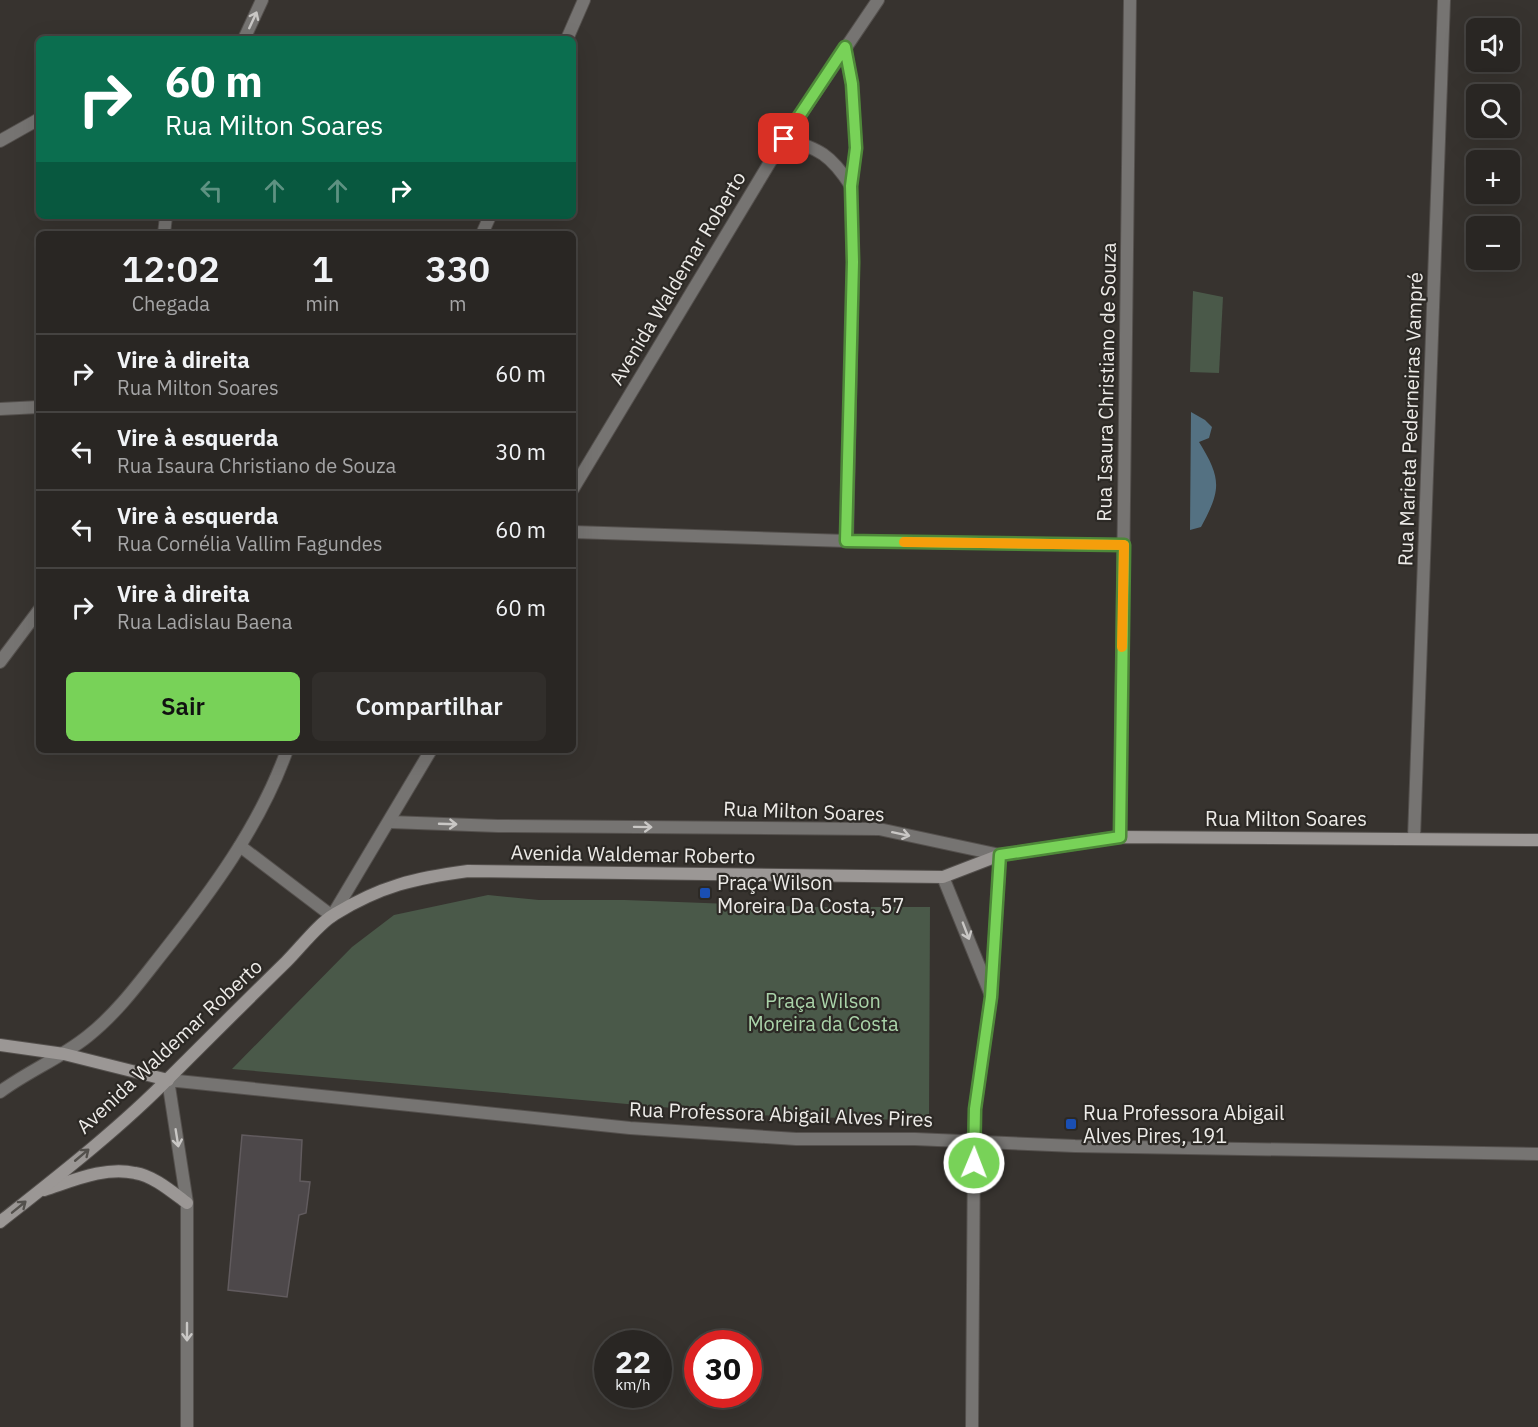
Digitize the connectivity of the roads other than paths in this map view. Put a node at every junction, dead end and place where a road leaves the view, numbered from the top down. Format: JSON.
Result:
{"nodes":[{"id":1,"x":262,"y":0,"type":"edge"},
{"id":2,"x":584,"y":0,"type":"edge"},
{"id":3,"x":878,"y":0,"type":"edge"},
{"id":4,"x":1130,"y":0,"type":"edge"},
{"id":5,"x":1444,"y":0,"type":"edge"},
{"id":6,"x":1455,"y":0,"type":"edge"},
{"id":7,"x":1444,"y":13,"type":"junction"},
{"id":8,"x":245,"y":36,"type":"edge"},
{"id":9,"x":568,"y":36,"type":"edge"},
{"id":10,"x":845,"y":47,"type":"junction"},
{"id":11,"x":36,"y":120,"type":"edge"},
{"id":12,"x":784,"y":139,"type":"junction"},
{"id":13,"x":0,"y":141,"type":"edge"},
{"id":14,"x":851,"y":186,"type":"junction"},
{"id":15,"x":36,"y":407,"type":"edge"},
{"id":16,"x":0,"y":409,"type":"edge"},
{"id":17,"x":576,"y":484,"type":"edge"},
{"id":18,"x":576,"y":532,"type":"edge"},
{"id":19,"x":846,"y":541,"type":"junction"},
{"id":20,"x":1124,"y":545,"type":"junction"},
{"id":21,"x":36,"y":614,"type":"edge"},
{"id":22,"x":0,"y":662,"type":"edge"},
{"id":23,"x":286,"y":753,"type":"edge"},
{"id":24,"x":429,"y":753,"type":"edge"},
{"id":25,"x":390,"y":822,"type":"junction"},
{"id":26,"x":1120,"y":837,"type":"junction"},
{"id":27,"x":1414,"y":838,"type":"junction"},
{"id":28,"x":1538,"y":840,"type":"edge"},
{"id":29,"x":240,"y":846,"type":"junction"},
{"id":30,"x":1000,"y":855,"type":"junction"},
{"id":31,"x":943,"y":877,"type":"junction"},
{"id":32,"x":332,"y":916,"type":"junction"},
{"id":33,"x":991,"y":997,"type":"junction"},
{"id":34,"x":0,"y":1045,"type":"edge"},
{"id":35,"x":64,"y":1054,"type":"junction"},
{"id":36,"x":168,"y":1080,"type":"junction"},
{"id":37,"x":0,"y":1092,"type":"edge"},
{"id":38,"x":974,"y":1143,"type":"junction"},
{"id":39,"x":1538,"y":1154,"type":"edge"},
{"id":40,"x":37,"y":1192,"type":"junction"},
{"id":41,"x":187,"y":1203,"type":"junction"},
{"id":42,"x":0,"y":1222,"type":"edge"},
{"id":43,"x":187,"y":1427,"type":"edge"},
{"id":44,"x":972,"y":1427,"type":"edge"}],
"edges":[{"from":8,"to":1,"type":"street","one_way":true},
{"from":2,"to":9,"type":"street"},
{"from":3,"to":10,"type":"street","name":"Avenida Waldemar Roberto"},
{"from":4,"to":20,"type":"street","name":"Rua Isaura Christiano de Souza"},
{"from":5,"to":7,"type":"street","name":"Rua Marieta Pederneiras Vampré"},
{"from":6,"to":7,"type":"street"},
{"from":7,"to":27,"type":"street","name":"Rua Marieta Pederneiras Vampré"},
{"from":10,"to":12,"type":"street","name":"Avenida Waldemar Roberto"},
{"from":10,"to":14,"type":"street"},
{"from":11,"to":13,"type":"street"},
{"from":12,"to":14,"type":"street"},
{"from":12,"to":17,"type":"street","name":"Avenida Waldemar Roberto"},
{"from":14,"to":19,"type":"street"},
{"from":15,"to":16,"type":"street"},
{"from":18,"to":19,"type":"street"},
{"from":19,"to":20,"type":"street"},
{"from":20,"to":26,"type":"street","name":"Rua Isaura Christiano de Souza"},
{"from":21,"to":22,"type":"street"},
{"from":23,"to":29,"type":"street"},
{"from":24,"to":25,"type":"street","name":"Avenida Waldemar Roberto"},
{"from":25,"to":30,"type":"street","name":"Rua Milton Soares","one_way":true},
{"from":25,"to":32,"type":"street","name":"Avenida Waldemar Roberto"},
{"from":26,"to":27,"type":"main road","name":"Rua Milton Soares"},
{"from":26,"to":30,"type":"main road","name":"Rua Milton Soares"},
{"from":27,"to":28,"type":"main road","name":"Rua Milton Soares"},
{"from":29,"to":32,"type":"street"},
{"from":29,"to":35,"type":"street"},
{"from":30,"to":31,"type":"main road"},
{"from":30,"to":33,"type":"street"},
{"from":31,"to":32,"type":"main road","name":"Avenida Waldemar Roberto"},
{"from":31,"to":33,"type":"street","one_way":true},
{"from":32,"to":36,"type":"main road","name":"Avenida Waldemar Roberto"},
{"from":33,"to":38,"type":"street"},
{"from":34,"to":35,"type":"main road"},
{"from":35,"to":36,"type":"main road"},
{"from":35,"to":37,"type":"street"},
{"from":36,"to":38,"type":"street","name":"Rua Professora Abigail Alves Pires"},
{"from":40,"to":36,"type":"main road","name":"Avenida Waldemar Roberto","one_way":true},
{"from":36,"to":41,"type":"street","one_way":true},
{"from":38,"to":39,"type":"street","name":"Rua Professora Abigail Alves Pires"},
{"from":38,"to":44,"type":"street"},
{"from":40,"to":41,"type":"main road"},
{"from":42,"to":40,"type":"main road","name":"Avenida Waldemar Roberto","one_way":true},
{"from":41,"to":43,"type":"street","one_way":true}]}
